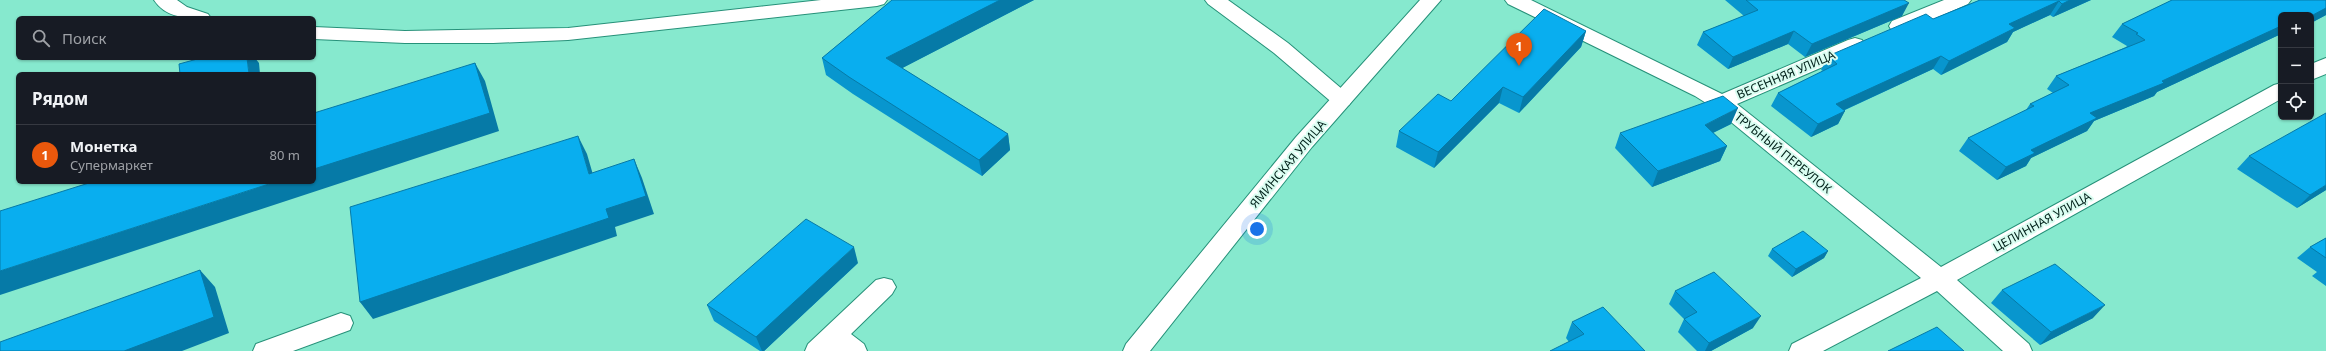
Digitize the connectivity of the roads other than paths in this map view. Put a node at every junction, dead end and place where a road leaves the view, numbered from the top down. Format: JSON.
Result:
{"nodes":[{"id":1,"x":164,"y":0,"type":"edge"},
{"id":2,"x":877,"y":0,"type":"edge"},
{"id":3,"x":1215,"y":0,"type":"edge"},
{"id":4,"x":1431,"y":0,"type":"edge"},
{"id":5,"x":1515,"y":0,"type":"edge"},
{"id":6,"x":1961,"y":0,"type":"edge"},
{"id":7,"x":195,"y":16,"type":"edge"},
{"id":8,"x":316,"y":33,"type":"edge"},
{"id":9,"x":2326,"y":65,"type":"edge"},
{"id":10,"x":2314,"y":71,"type":"edge"},
{"id":11,"x":2278,"y":92,"type":"edge"},
{"id":12,"x":1342,"y":100,"type":"junction"},
{"id":13,"x":1720,"y":103,"type":"junction"},
{"id":14,"x":1939,"y":279,"type":"junction"},
{"id":15,"x":884,"y":287,"type":"dead end"},
{"id":16,"x":341,"y":323,"type":"dead end"},
{"id":17,"x":825,"y":343,"type":"edge"},
{"id":18,"x":265,"y":351,"type":"edge"},
{"id":19,"x":855,"y":351,"type":"edge"},
{"id":20,"x":1135,"y":351,"type":"edge"},
{"id":21,"x":1801,"y":351,"type":"edge"},
{"id":22,"x":2020,"y":351,"type":"edge"}],
"edges":[{"from":1,"to":7,"type":"street"},
{"from":2,"to":8,"type":"street"},
{"from":3,"to":12,"type":"street"},
{"from":4,"to":12,"type":"street","name":"ЯМИНСКАЯ УЛИЦА"},
{"from":5,"to":13,"type":"street","name":"ТРУБНЫЙ ПЕРЕУЛОК"},
{"from":6,"to":13,"type":"street","name":"ВЕСЕННЯЯ УЛИЦА"},
{"from":9,"to":10,"type":"street"},
{"from":11,"to":14,"type":"street","name":"ЦЕЛИННАЯ УЛИЦА"},
{"from":12,"to":20,"type":"street","name":"ЯМИНСКАЯ УЛИЦА"},
{"from":13,"to":14,"type":"street","name":"ТРУБНЫЙ ПЕРЕУЛОК"},
{"from":14,"to":21,"type":"street","name":"ЦЕЛИННАЯ УЛИЦА"},
{"from":14,"to":22,"type":"street","name":"ТРУБНЫЙ ПЕРЕУЛОК"},
{"from":15,"to":17,"type":"street"},
{"from":16,"to":18,"type":"street"},
{"from":17,"to":19,"type":"street"}]}
